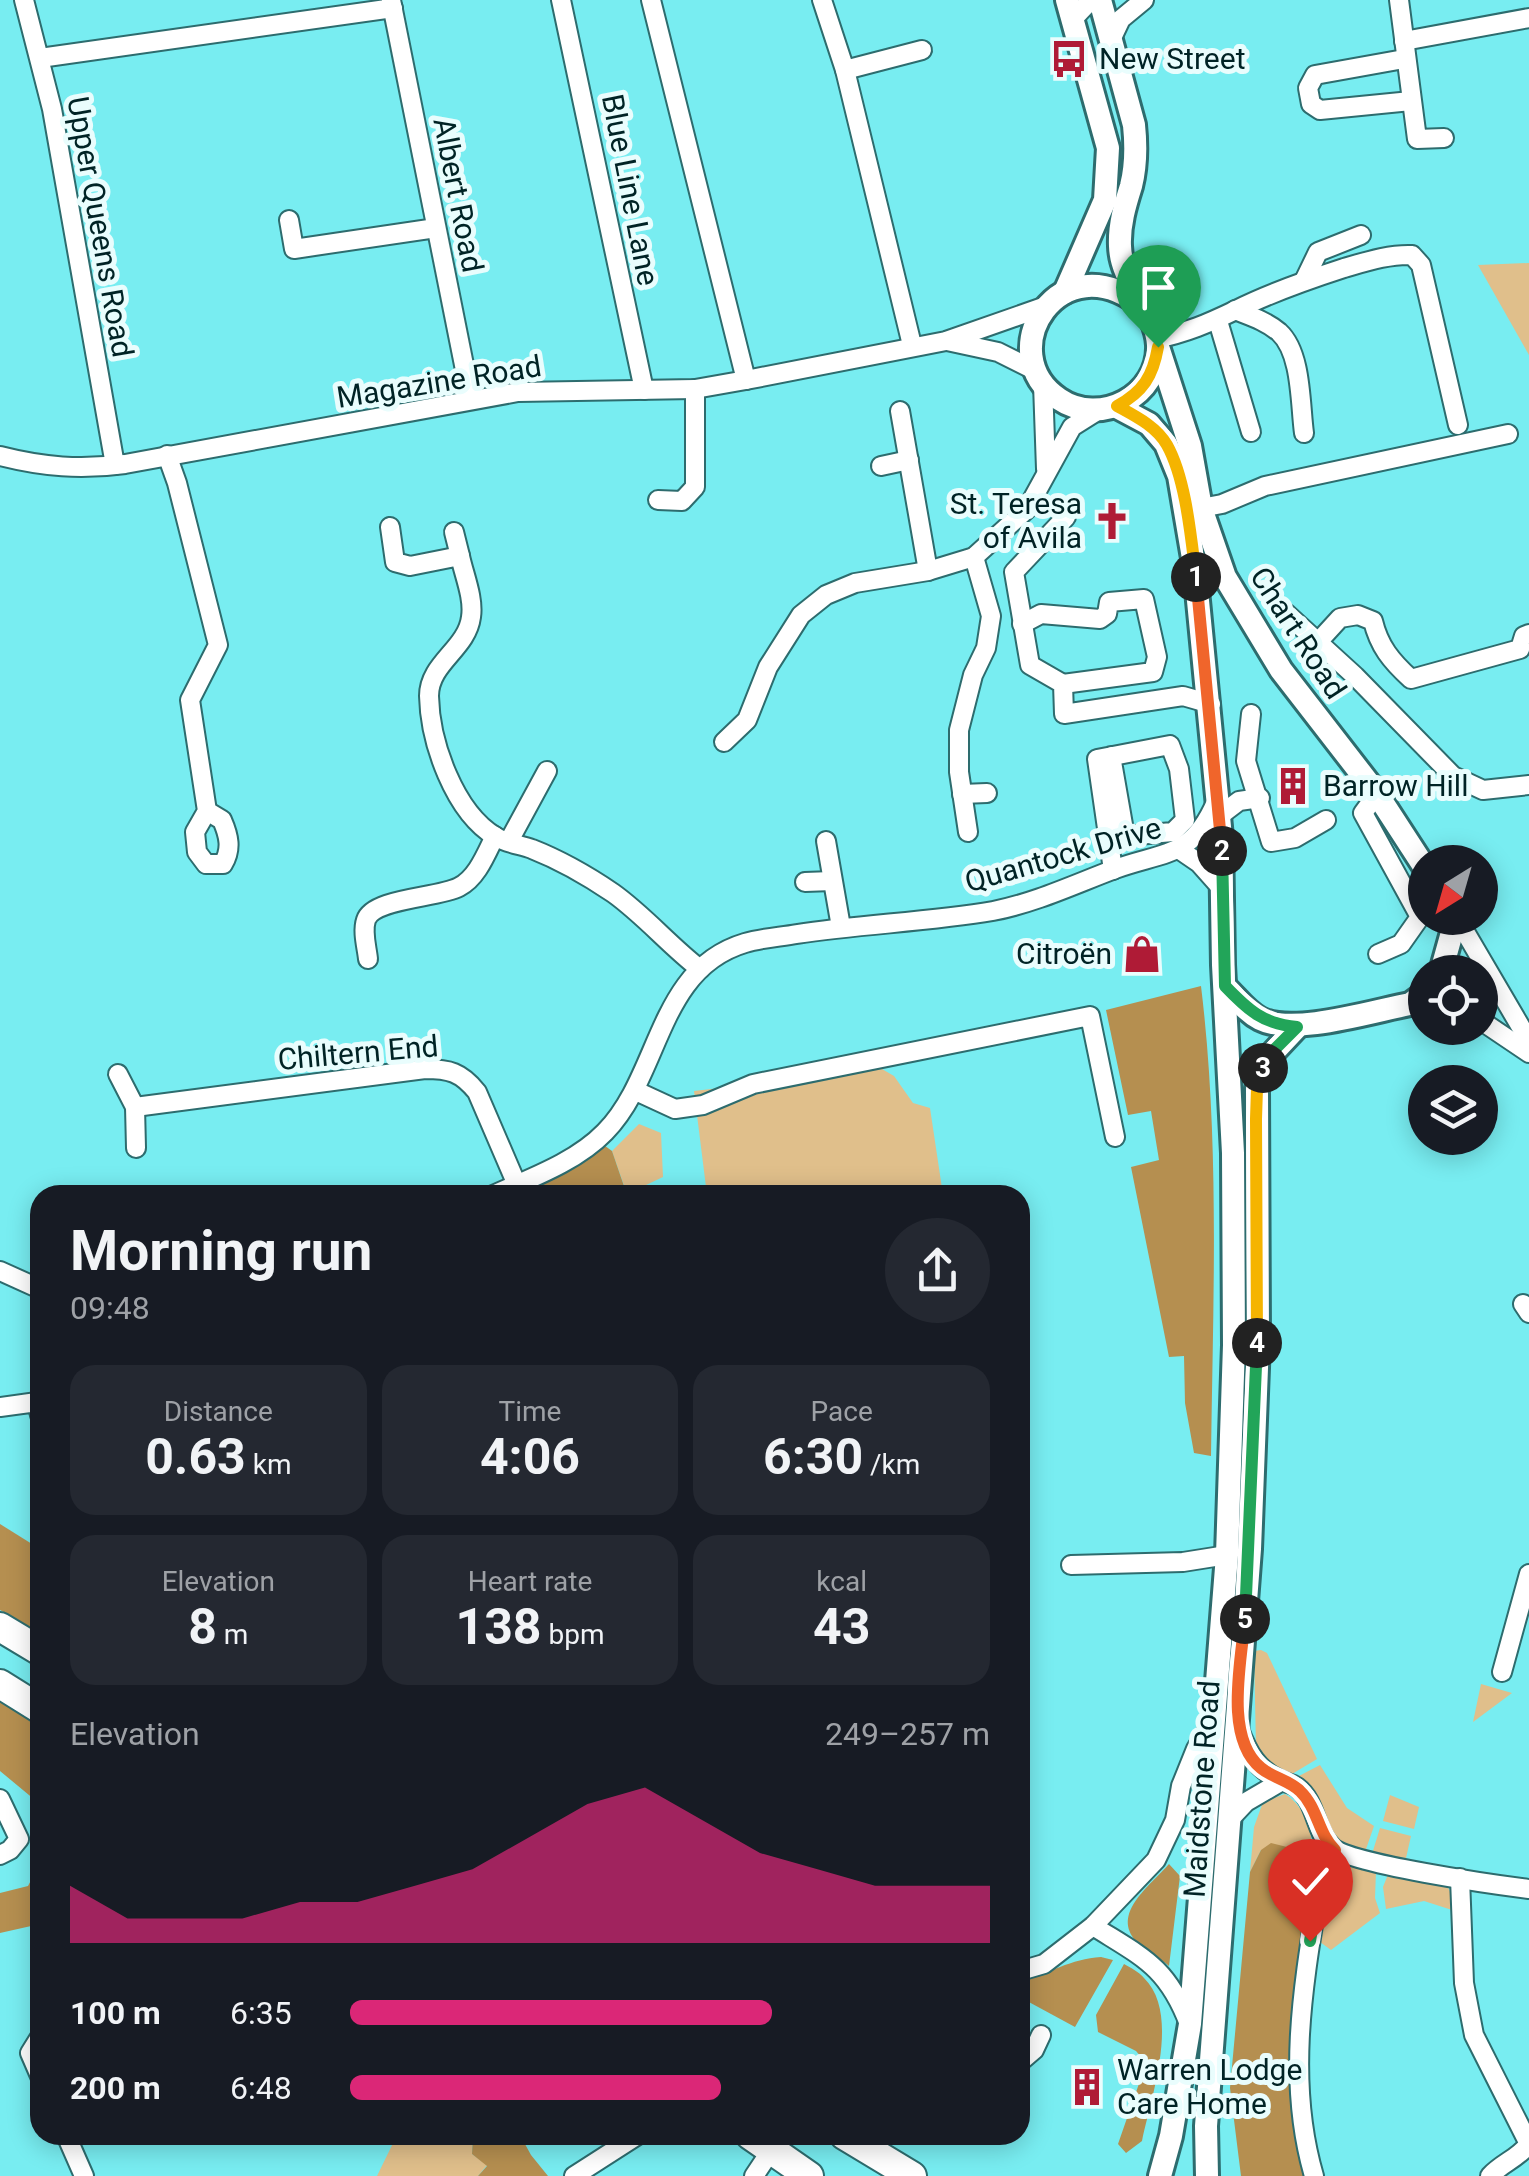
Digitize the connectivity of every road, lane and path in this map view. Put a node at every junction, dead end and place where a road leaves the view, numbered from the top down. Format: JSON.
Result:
{"nodes":[{"id":1,"x":24,"y":0,"type":"edge"},
{"id":2,"x":562,"y":0,"type":"edge"},
{"id":3,"x":651,"y":0,"type":"edge"},
{"id":4,"x":822,"y":0,"type":"edge"},
{"id":5,"x":1090,"y":0,"type":"edge"},
{"id":6,"x":1100,"y":0,"type":"edge"},
{"id":7,"x":1144,"y":0,"type":"edge"},
{"id":8,"x":1399,"y":0,"type":"edge"},
{"id":9,"x":392,"y":4,"type":"edge"},
{"id":10,"x":1070,"y":10,"type":"edge"},
{"id":11,"x":1529,"y":18,"type":"edge"},
{"id":12,"x":1112,"y":38,"type":"junction"},
{"id":13,"x":922,"y":50,"type":"dead end"},
{"id":14,"x":1404,"y":50,"type":"junction"},
{"id":15,"x":40,"y":58,"type":"junction"},
{"id":16,"x":845,"y":70,"type":"junction"},
{"id":17,"x":1411,"y":101,"type":"junction"},
{"id":18,"x":1444,"y":138,"type":"dead end"},
{"id":19,"x":290,"y":220,"type":"dead end"},
{"id":20,"x":436,"y":228,"type":"junction"},
{"id":21,"x":1362,"y":235,"type":"dead end"},
{"id":22,"x":1304,"y":282,"type":"junction"},
{"id":23,"x":1055,"y":299,"type":"junction"},
{"id":24,"x":1143,"y":306,"type":"junction"},
{"id":25,"x":1235,"y":310,"type":"junction"},
{"id":26,"x":1218,"y":321,"type":"junction"},
{"id":27,"x":946,"y":340,"type":"junction"},
{"id":28,"x":1157,"y":343,"type":"junction"},
{"id":29,"x":912,"y":345,"type":"junction"},
{"id":30,"x":1040,"y":378,"type":"junction"},
{"id":31,"x":746,"y":380,"type":"junction"},
{"id":32,"x":695,"y":388,"type":"junction"},
{"id":33,"x":644,"y":390,"type":"junction"},
{"id":34,"x":471,"y":400,"type":"junction"},
{"id":35,"x":1108,"y":408,"type":"junction"},
{"id":36,"x":900,"y":411,"type":"dead end"},
{"id":37,"x":1458,"y":425,"type":"dead end"},
{"id":38,"x":1251,"y":432,"type":"dead end"},
{"id":39,"x":1304,"y":433,"type":"dead end"},
{"id":40,"x":1508,"y":434,"type":"dead end"},
{"id":41,"x":167,"y":455,"type":"junction"},
{"id":42,"x":0,"y":456,"type":"edge"},
{"id":43,"x":909,"y":460,"type":"junction"},
{"id":44,"x":115,"y":465,"type":"junction"},
{"id":45,"x":881,"y":466,"type":"dead end"},
{"id":46,"x":1046,"y":474,"type":"junction"},
{"id":47,"x":658,"y":500,"type":"dead end"},
{"id":48,"x":1200,"y":508,"type":"junction"},
{"id":49,"x":1066,"y":517,"type":"dead end"},
{"id":50,"x":390,"y":528,"type":"dead end"},
{"id":51,"x":454,"y":532,"type":"dead end"},
{"id":52,"x":460,"y":556,"type":"junction"},
{"id":53,"x":974,"y":557,"type":"junction"},
{"id":54,"x":928,"y":571,"type":"junction"},
{"id":55,"x":1286,"y":612,"type":"dead end"},
{"id":56,"x":1022,"y":624,"type":"junction"},
{"id":57,"x":1529,"y":634,"type":"edge"},
{"id":58,"x":1318,"y":642,"type":"junction"},
{"id":59,"x":1064,"y":684,"type":"junction"},
{"id":60,"x":1210,"y":704,"type":"junction"},
{"id":61,"x":1251,"y":714,"type":"dead end"},
{"id":62,"x":724,"y":742,"type":"dead end"},
{"id":63,"x":1112,"y":756,"type":"junction"},
{"id":64,"x":1246,"y":761,"type":"junction"},
{"id":65,"x":1212,"y":766,"type":"junction"},
{"id":66,"x":548,"y":771,"type":"dead end"},
{"id":67,"x":1529,"y":784,"type":"edge"},
{"id":68,"x":987,"y":793,"type":"dead end"},
{"id":69,"x":962,"y":794,"type":"junction"},
{"id":70,"x":1377,"y":794,"type":"junction"},
{"id":71,"x":1260,"y":798,"type":"junction"},
{"id":72,"x":1217,"y":810,"type":"junction"},
{"id":73,"x":206,"y":811,"type":"dead end"},
{"id":74,"x":1326,"y":820,"type":"dead end"},
{"id":75,"x":968,"y":832,"type":"dead end"},
{"id":76,"x":502,"y":839,"type":"junction"},
{"id":77,"x":826,"y":842,"type":"dead end"},
{"id":78,"x":1410,"y":845,"type":"edge"},
{"id":79,"x":1180,"y":850,"type":"junction"},
{"id":80,"x":1114,"y":870,"type":"junction"},
{"id":81,"x":832,"y":881,"type":"junction"},
{"id":82,"x":805,"y":882,"type":"dead end"},
{"id":83,"x":1224,"y":892,"type":"junction"},
{"id":84,"x":841,"y":928,"type":"junction"},
{"id":85,"x":1467,"y":935,"type":"edge"},
{"id":86,"x":1378,"y":954,"type":"dead end"},
{"id":87,"x":368,"y":959,"type":"dead end"},
{"id":88,"x":700,"y":970,"type":"junction"},
{"id":89,"x":1225,"y":986,"type":"junction"},
{"id":90,"x":1408,"y":1004,"type":"edge"},
{"id":91,"x":1297,"y":1027,"type":"junction"},
{"id":92,"x":1498,"y":1032,"type":"edge"},
{"id":93,"x":1529,"y":1041,"type":"edge"},
{"id":94,"x":1529,"y":1053,"type":"edge"},
{"id":95,"x":118,"y":1074,"type":"dead end"},
{"id":96,"x":636,"y":1091,"type":"junction"},
{"id":97,"x":135,"y":1106,"type":"junction"},
{"id":98,"x":1115,"y":1137,"type":"dead end"},
{"id":99,"x":136,"y":1148,"type":"dead end"},
{"id":100,"x":517,"y":1184,"type":"joint"},
{"id":101,"x":0,"y":1272,"type":"edge"},
{"id":102,"x":30,"y":1284,"type":"edge"},
{"id":103,"x":30,"y":1403,"type":"edge"},
{"id":104,"x":0,"y":1407,"type":"edge"},
{"id":105,"x":1227,"y":1555,"type":"junction"},
{"id":106,"x":1071,"y":1565,"type":"dead end"},
{"id":107,"x":1529,"y":1574,"type":"edge"},
{"id":108,"x":0,"y":1627,"type":"edge"},
{"id":109,"x":30,"y":1645,"type":"edge"},
{"id":110,"x":1502,"y":1672,"type":"dead end"},
{"id":111,"x":0,"y":1684,"type":"edge"},
{"id":112,"x":30,"y":1703,"type":"edge"},
{"id":113,"x":1214,"y":1720,"type":"junction"},
{"id":114,"x":1237,"y":1725,"type":"junction"},
{"id":115,"x":1282,"y":1781,"type":"junction"},
{"id":116,"x":0,"y":1799,"type":"edge"},
{"id":117,"x":1230,"y":1819,"type":"junction"},
{"id":118,"x":1335,"y":1850,"type":"junction"},
{"id":119,"x":0,"y":1855,"type":"edge"},
{"id":120,"x":1460,"y":1878,"type":"junction"},
{"id":121,"x":1529,"y":1890,"type":"edge"},
{"id":122,"x":1093,"y":1926,"type":"junction"},
{"id":123,"x":1030,"y":1968,"type":"edge"},
{"id":124,"x":1190,"y":2024,"type":"junction"},
{"id":125,"x":1041,"y":2035,"type":"dead end"},
{"id":126,"x":1030,"y":2053,"type":"edge"},
{"id":127,"x":1529,"y":2144,"type":"edge"},
{"id":128,"x":70,"y":2145,"type":"edge"},
{"id":129,"x":622,"y":2145,"type":"edge"},
{"id":130,"x":760,"y":2145,"type":"edge"},
{"id":131,"x":765,"y":2145,"type":"edge"},
{"id":132,"x":861,"y":2145,"type":"edge"},
{"id":133,"x":84,"y":2176,"type":"edge"},
{"id":134,"x":574,"y":2176,"type":"edge"},
{"id":135,"x":754,"y":2176,"type":"edge"},
{"id":136,"x":809,"y":2176,"type":"edge"},
{"id":137,"x":912,"y":2176,"type":"edge"},
{"id":138,"x":1160,"y":2176,"type":"edge"},
{"id":139,"x":1207,"y":2176,"type":"edge"},
{"id":140,"x":1314,"y":2176,"type":"edge"},
{"id":141,"x":1490,"y":2176,"type":"edge"}],
"edges":[{"from":1,"to":15,"type":"street","name":"Upper Queens Road"},
{"from":2,"to":33,"type":"street","name":"Blue Line Lane"},
{"from":3,"to":31,"type":"street"},
{"from":4,"to":16,"type":"street"},
{"from":5,"to":10,"type":"street"},
{"from":6,"to":12,"type":"main road"},
{"from":7,"to":12,"type":"street"},
{"from":8,"to":14,"type":"street"},
{"from":9,"to":15,"type":"street"},
{"from":9,"to":20,"type":"street","name":"Albert Road"},
{"from":10,"to":23,"type":"main road"},
{"from":11,"to":14,"type":"street"},
{"from":12,"to":24,"type":"main road"},
{"from":13,"to":16,"type":"street"},
{"from":14,"to":17,"type":"street"},
{"from":14,"to":17,"type":"street"},
{"from":15,"to":44,"type":"street","name":"Upper Queens Road"},
{"from":16,"to":29,"type":"street"},
{"from":17,"to":18,"type":"street"},
{"from":19,"to":20,"type":"street"},
{"from":20,"to":34,"type":"street","name":"Albert Road"},
{"from":21,"to":22,"type":"street"},
{"from":22,"to":25,"type":"street"},
{"from":22,"to":37,"type":"street"},
{"from":23,"to":24,"type":"main road"},
{"from":23,"to":27,"type":"street","name":"Magazine Road"},
{"from":23,"to":30,"type":"main road"},
{"from":24,"to":28,"type":"main road"},
{"from":25,"to":26,"type":"street"},
{"from":25,"to":39,"type":"street"},
{"from":26,"to":28,"type":"street"},
{"from":26,"to":38,"type":"street"},
{"from":27,"to":29,"type":"street","name":"Magazine Road"},
{"from":27,"to":30,"type":"street","name":"Magazine Road"},
{"from":28,"to":35,"type":"main road"},
{"from":28,"to":48,"type":"main road","name":"Chart Road"},
{"from":29,"to":31,"type":"street","name":"Magazine Road"},
{"from":30,"to":35,"type":"main road"},
{"from":30,"to":46,"type":"street"},
{"from":31,"to":32,"type":"street","name":"Magazine Road"},
{"from":32,"to":33,"type":"street","name":"Magazine Road"},
{"from":32,"to":47,"type":"street"},
{"from":33,"to":34,"type":"street","name":"Magazine Road"},
{"from":34,"to":41,"type":"street","name":"Magazine Road"},
{"from":35,"to":46,"type":"street"},
{"from":35,"to":60,"type":"main road","name":"Maidstone Road"},
{"from":36,"to":43,"type":"street"},
{"from":40,"to":48,"type":"street"},
{"from":41,"to":44,"type":"street","name":"Magazine Road"},
{"from":41,"to":73,"type":"street"},
{"from":42,"to":44,"type":"street","name":"Magazine Road"},
{"from":43,"to":45,"type":"street"},
{"from":43,"to":54,"type":"street"},
{"from":46,"to":53,"type":"street"},
{"from":48,"to":70,"type":"main road","name":"Chart Road"},
{"from":49,"to":56,"type":"street"},
{"from":50,"to":52,"type":"street"},
{"from":51,"to":52,"type":"street"},
{"from":52,"to":76,"type":"street"},
{"from":53,"to":54,"type":"street"},
{"from":53,"to":69,"type":"street"},
{"from":54,"to":62,"type":"street"},
{"from":55,"to":58,"type":"street"},
{"from":56,"to":59,"type":"street"},
{"from":56,"to":59,"type":"street"},
{"from":57,"to":58,"type":"street"},
{"from":58,"to":67,"type":"street"},
{"from":59,"to":60,"type":"street"},
{"from":60,"to":65,"type":"main road","name":"Maidstone Road"},
{"from":61,"to":64,"type":"street"},
{"from":63,"to":63,"type":"street"},
{"from":63,"to":80,"type":"street"},
{"from":64,"to":65,"type":"street"},
{"from":64,"to":71,"type":"street"},
{"from":65,"to":72,"type":"main road","name":"Maidstone Road"},
{"from":66,"to":76,"type":"street"},
{"from":68,"to":69,"type":"street"},
{"from":69,"to":75,"type":"street"},
{"from":70,"to":78,"type":"main road","name":"Chart Road"},
{"from":70,"to":86,"type":"street"},
{"from":71,"to":72,"type":"street"},
{"from":71,"to":74,"type":"street"},
{"from":72,"to":79,"type":"street","name":"Quantock Drive"},
{"from":72,"to":83,"type":"main road","name":"Maidstone Road"},
{"from":76,"to":87,"type":"street"},
{"from":76,"to":88,"type":"street"},
{"from":77,"to":81,"type":"street"},
{"from":79,"to":80,"type":"street","name":"Quantock Drive"},
{"from":79,"to":83,"type":"street"},
{"from":80,"to":84,"type":"street","name":"Quantock Drive"},
{"from":81,"to":82,"type":"street"},
{"from":81,"to":84,"type":"street"},
{"from":83,"to":89,"type":"main road","name":"Maidstone Road"},
{"from":84,"to":88,"type":"street","name":"Quantock Drive"},
{"from":85,"to":93,"type":"street"},
{"from":88,"to":96,"type":"street","name":"Quantock Drive"},
{"from":89,"to":91,"type":"main road"},
{"from":89,"to":105,"type":"main road","name":"Maidstone Road"},
{"from":90,"to":91,"type":"main road"},
{"from":91,"to":114,"type":"main road","name":"Maidstone Road"},
{"from":92,"to":94,"type":"street"},
{"from":95,"to":97,"type":"street"},
{"from":96,"to":98,"type":"street"},
{"from":96,"to":100,"type":"street","name":"Quantock Drive"},
{"from":97,"to":99,"type":"street"},
{"from":97,"to":100,"type":"street","name":"Chiltern End"},
{"from":101,"to":102,"type":"street"},
{"from":103,"to":104,"type":"street"},
{"from":105,"to":106,"type":"street"},
{"from":105,"to":113,"type":"main road","name":"Maidstone Road"},
{"from":107,"to":110,"type":"street"},
{"from":108,"to":109,"type":"highway"},
{"from":111,"to":112,"type":"highway"},
{"from":113,"to":122,"type":"street"},
{"from":113,"to":124,"type":"main road","name":"Maidstone Road"},
{"from":114,"to":115,"type":"street"},
{"from":114,"to":117,"type":"main road","name":"Maidstone Road"},
{"from":115,"to":117,"type":"street"},
{"from":115,"to":118,"type":"street"},
{"from":116,"to":119,"type":"street"},
{"from":117,"to":139,"type":"main road","name":"Maidstone Road"},
{"from":118,"to":120,"type":"street"},
{"from":118,"to":140,"type":"street"},
{"from":120,"to":121,"type":"street"},
{"from":120,"to":127,"type":"street"},
{"from":122,"to":123,"type":"street"},
{"from":122,"to":124,"type":"street"},
{"from":124,"to":138,"type":"main road","name":"Maidstone Road"},
{"from":125,"to":126,"type":"street"},
{"from":127,"to":141,"type":"street"},
{"from":128,"to":133,"type":"street"},
{"from":129,"to":134,"type":"street"},
{"from":130,"to":135,"type":"street"},
{"from":131,"to":136,"type":"highway"},
{"from":132,"to":137,"type":"highway"}]}
